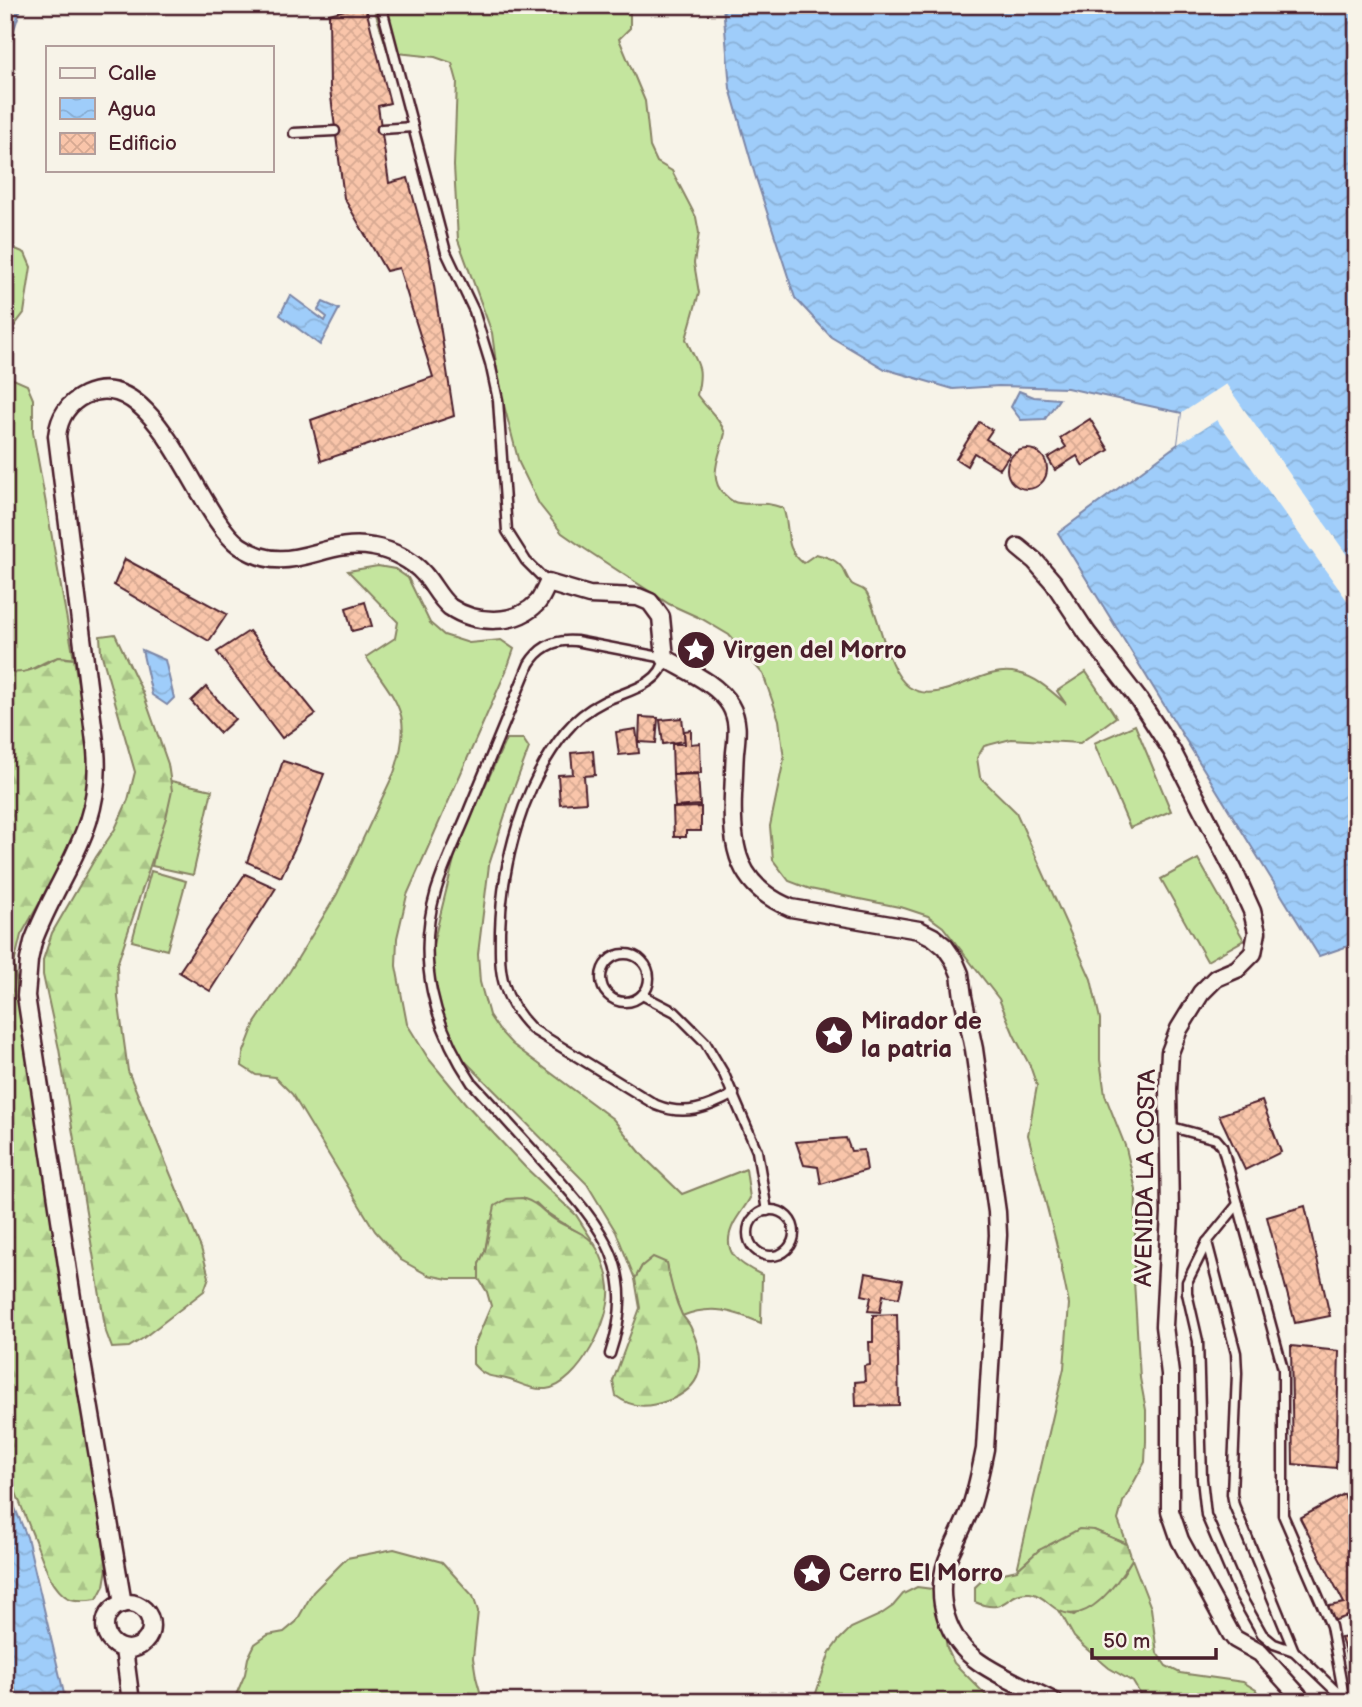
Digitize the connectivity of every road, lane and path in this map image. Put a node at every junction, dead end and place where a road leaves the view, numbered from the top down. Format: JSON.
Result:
{"nodes":[{"id":1,"x":381,"y":5,"type":"edge"},
{"id":2,"x":413,"y":127,"type":"junction"},
{"id":3,"x":382,"y":129,"type":"dead end"},
{"id":4,"x":335,"y":131,"type":"dead end"},
{"id":5,"x":293,"y":133,"type":"dead end"},
{"id":6,"x":1018,"y":547,"type":"dead end"},
{"id":7,"x":548,"y":583,"type":"junction"},
{"id":8,"x":666,"y":658,"type":"junction"},
{"id":9,"x":642,"y":995,"type":"junction"},
{"id":10,"x":734,"y":1094,"type":"junction"},
{"id":11,"x":1168,"y":1126,"type":"junction"},
{"id":12,"x":1238,"y":1205,"type":"junction"},
{"id":13,"x":766,"y":1211,"type":"junction"},
{"id":14,"x":1207,"y":1242,"type":"junction"},
{"id":15,"x":610,"y":1354,"type":"dead end"},
{"id":16,"x":123,"y":1604,"type":"junction"},
{"id":17,"x":124,"y":1649,"type":"junction"},
{"id":18,"x":1294,"y":1651,"type":"junction"},
{"id":19,"x":1345,"y":1701,"type":"edge"},
{"id":20,"x":131,"y":1702,"type":"edge"},
{"id":21,"x":1055,"y":1702,"type":"edge"},
{"id":22,"x":1300,"y":1702,"type":"edge"}],
"edges":[{"from":1,"to":2,"type":"lane"},
{"from":2,"to":3,"type":"lane"},
{"from":2,"to":7,"type":"lane"},
{"from":4,"to":5,"type":"lane"},
{"from":6,"to":11,"type":"street","name":"AVENIDA LA COSTA"},
{"from":7,"to":8,"type":"street"},
{"from":7,"to":16,"type":"street"},
{"from":8,"to":10,"type":"lane"},
{"from":8,"to":15,"type":"lane"},
{"from":8,"to":21,"type":"street"},
{"from":9,"to":9,"type":"lane"},
{"from":9,"to":10,"type":"lane"},
{"from":10,"to":13,"type":"lane"},
{"from":11,"to":12,"type":"lane"},
{"from":11,"to":22,"type":"street","name":"AVENIDA LA COSTA"},
{"from":12,"to":14,"type":"lane"},
{"from":12,"to":19,"type":"lane"},
{"from":13,"to":13,"type":"lane"},
{"from":14,"to":18,"type":"lane"},
{"from":14,"to":18,"type":"lane"},
{"from":16,"to":17,"type":"street"},
{"from":16,"to":17,"type":"street"},
{"from":17,"to":20,"type":"street"},
{"from":18,"to":19,"type":"lane"}]}
